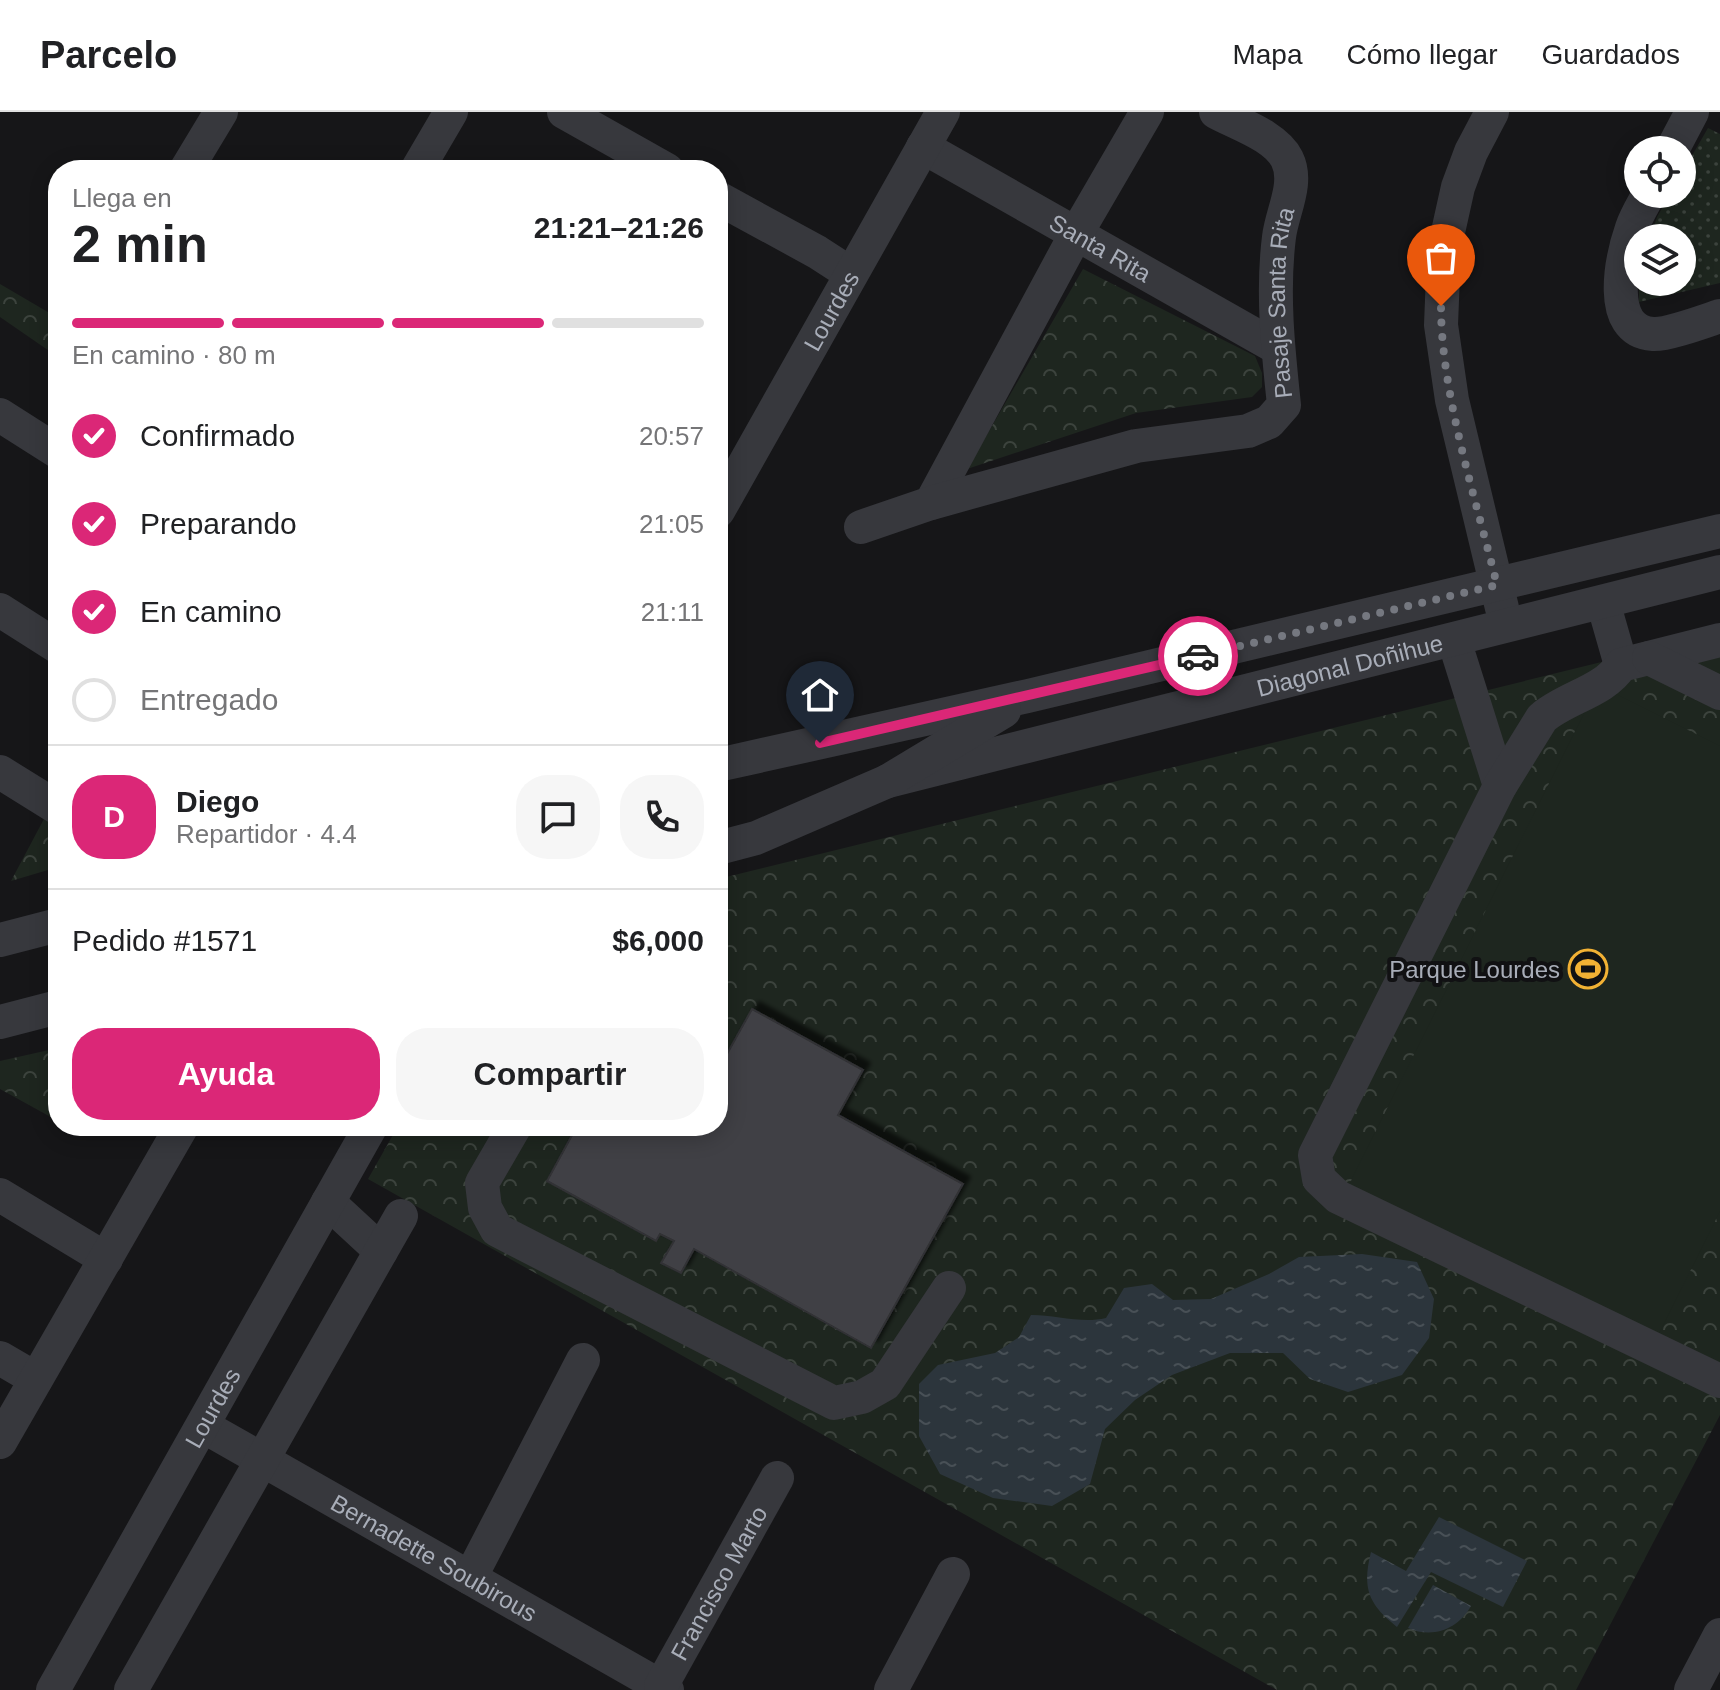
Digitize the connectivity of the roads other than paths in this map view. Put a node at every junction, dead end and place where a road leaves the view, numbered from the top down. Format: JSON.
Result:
{"nodes":[{"id":1,"x":221,"y":112,"type":"edge"},
{"id":2,"x":451,"y":112,"type":"edge"},
{"id":3,"x":564,"y":112,"type":"edge"},
{"id":4,"x":943,"y":112,"type":"edge"},
{"id":5,"x":1147,"y":112,"type":"edge"},
{"id":6,"x":1216,"y":112,"type":"edge"},
{"id":7,"x":1492,"y":112,"type":"edge"},
{"id":8,"x":1692,"y":112,"type":"edge"},
{"id":9,"x":1712,"y":112,"type":"edge"},
{"id":10,"x":1720,"y":117,"type":"edge"},
{"id":11,"x":1679,"y":136,"type":"edge"},
{"id":12,"x":923,"y":147,"type":"junction"},
{"id":13,"x":192,"y":160,"type":"edge"},
{"id":14,"x":423,"y":160,"type":"edge"},
{"id":15,"x":645,"y":160,"type":"edge"},
{"id":16,"x":728,"y":203,"type":"edge"},
{"id":17,"x":1642,"y":208,"type":"edge"},
{"id":18,"x":1076,"y":234,"type":"junction"},
{"id":19,"x":851,"y":274,"type":"junction"},
{"id":20,"x":1720,"y":316,"type":"edge"},
{"id":21,"x":1276,"y":347,"type":"junction"},
{"id":22,"x":0,"y":415,"type":"edge"},
{"id":23,"x":48,"y":446,"type":"edge"},
{"id":24,"x":728,"y":493,"type":"edge"},
{"id":25,"x":931,"y":503,"type":"junction"},
{"id":26,"x":861,"y":527,"type":"dead end"},
{"id":27,"x":1720,"y":531,"type":"edge"},
{"id":28,"x":1720,"y":572,"type":"edge"},
{"id":29,"x":1497,"y":585,"type":"junction"},
{"id":30,"x":1603,"y":602,"type":"junction"},
{"id":31,"x":0,"y":610,"type":"edge"},
{"id":32,"x":1507,"y":626,"type":"junction"},
{"id":33,"x":1454,"y":640,"type":"junction"},
{"id":34,"x":1720,"y":640,"type":"edge"},
{"id":35,"x":48,"y":641,"type":"edge"},
{"id":36,"x":1635,"y":661,"type":"junction"},
{"id":37,"x":1720,"y":693,"type":"edge"},
{"id":38,"x":1028,"y":696,"type":"junction"},
{"id":39,"x":728,"y":763,"type":"edge"},
{"id":40,"x":0,"y":772,"type":"edge"},
{"id":41,"x":888,"y":781,"type":"junction"},
{"id":42,"x":1500,"y":786,"type":"junction"},
{"id":43,"x":48,"y":802,"type":"edge"},
{"id":44,"x":728,"y":845,"type":"edge"},
{"id":45,"x":48,"y":927,"type":"edge"},
{"id":46,"x":1,"y":938,"type":"edge"},
{"id":47,"x":48,"y":1010,"type":"edge"},
{"id":48,"x":0,"y":1022,"type":"edge"},
{"id":49,"x":176,"y":1136,"type":"edge"},
{"id":50,"x":365,"y":1136,"type":"edge"},
{"id":51,"x":509,"y":1136,"type":"edge"},
{"id":52,"x":0,"y":1195,"type":"edge"},
{"id":53,"x":328,"y":1202,"type":"junction"},
{"id":54,"x":401,"y":1216,"type":"dead end"},
{"id":55,"x":381,"y":1251,"type":"junction"},
{"id":56,"x":106,"y":1259,"type":"junction"},
{"id":57,"x":949,"y":1288,"type":"dead end"},
{"id":58,"x":0,"y":1358,"type":"edge"},
{"id":59,"x":583,"y":1360,"type":"dead end"},
{"id":60,"x":1718,"y":1376,"type":"edge"},
{"id":61,"x":36,"y":1379,"type":"junction"},
{"id":62,"x":203,"y":1426,"type":"junction"},
{"id":63,"x":0,"y":1442,"type":"edge"},
{"id":64,"x":262,"y":1461,"type":"junction"},
{"id":65,"x":777,"y":1478,"type":"dead end"},
{"id":66,"x":953,"y":1574,"type":"dead end"},
{"id":67,"x":470,"y":1578,"type":"junction"},
{"id":68,"x":1720,"y":1635,"type":"edge"},
{"id":69,"x":653,"y":1686,"type":"edge"},
{"id":70,"x":53,"y":1690,"type":"edge"},
{"id":71,"x":131,"y":1690,"type":"edge"},
{"id":72,"x":891,"y":1690,"type":"edge"},
{"id":73,"x":1691,"y":1690,"type":"edge"}],
"edges":[{"from":1,"to":13,"type":"street"},
{"from":2,"to":14,"type":"street"},
{"from":3,"to":15,"type":"street"},
{"from":4,"to":12,"type":"street","name":"Lourdes"},
{"from":5,"to":18,"type":"street"},
{"from":6,"to":21,"type":"street","name":"Pasaje Santa Rita"},
{"from":7,"to":29,"type":"street"},
{"from":8,"to":11,"type":"street"},
{"from":9,"to":10,"type":"street"},
{"from":12,"to":18,"type":"street","name":"Santa Rita"},
{"from":12,"to":19,"type":"street","name":"Lourdes"},
{"from":16,"to":19,"type":"street"},
{"from":17,"to":20,"type":"street"},
{"from":18,"to":21,"type":"street","name":"Santa Rita"},
{"from":18,"to":25,"type":"street"},
{"from":19,"to":24,"type":"street","name":"Lourdes"},
{"from":21,"to":25,"type":"street","name":"Pasaje Santa Rita"},
{"from":22,"to":23,"type":"street"},
{"from":25,"to":26,"type":"street","name":"Pasaje Santa Rita"},
{"from":27,"to":29,"type":"street","name":"Diagonal Doñihue"},
{"from":28,"to":30,"type":"street","name":"Diagonal Doñihue"},
{"from":29,"to":32,"type":"street"},
{"from":29,"to":38,"type":"street","name":"Diagonal Doñihue"},
{"from":30,"to":32,"type":"street","name":"Diagonal Doñihue"},
{"from":30,"to":36,"type":"street"},
{"from":31,"to":35,"type":"street"},
{"from":32,"to":33,"type":"street","name":"Diagonal Doñihue"},
{"from":33,"to":41,"type":"street","name":"Diagonal Doñihue"},
{"from":33,"to":42,"type":"street"},
{"from":34,"to":36,"type":"street"},
{"from":36,"to":37,"type":"street"},
{"from":36,"to":42,"type":"street"},
{"from":38,"to":39,"type":"street","name":"Diagonal Doñihue"},
{"from":38,"to":41,"type":"street","name":"Diagonal Doñihue"},
{"from":40,"to":43,"type":"street"},
{"from":41,"to":44,"type":"street","name":"Diagonal Doñihue"},
{"from":42,"to":60,"type":"street"},
{"from":45,"to":46,"type":"street"},
{"from":47,"to":48,"type":"street"},
{"from":49,"to":56,"type":"street"},
{"from":50,"to":53,"type":"street","name":"Lourdes"},
{"from":51,"to":57,"type":"street"},
{"from":52,"to":56,"type":"street"},
{"from":53,"to":55,"type":"street"},
{"from":53,"to":62,"type":"street","name":"Lourdes"},
{"from":54,"to":55,"type":"street"},
{"from":55,"to":64,"type":"street"},
{"from":56,"to":61,"type":"street"},
{"from":58,"to":61,"type":"street"},
{"from":59,"to":67,"type":"street"},
{"from":61,"to":63,"type":"street"},
{"from":62,"to":64,"type":"street","name":"Bernadette Soubirous"},
{"from":62,"to":70,"type":"street","name":"Lourdes"},
{"from":64,"to":67,"type":"street","name":"Bernadette Soubirous"},
{"from":64,"to":71,"type":"street"},
{"from":65,"to":69,"type":"street","name":"Francisco Marto"},
{"from":66,"to":72,"type":"street"},
{"from":67,"to":69,"type":"street","name":"Bernadette Soubirous"},
{"from":68,"to":73,"type":"street"}]}
